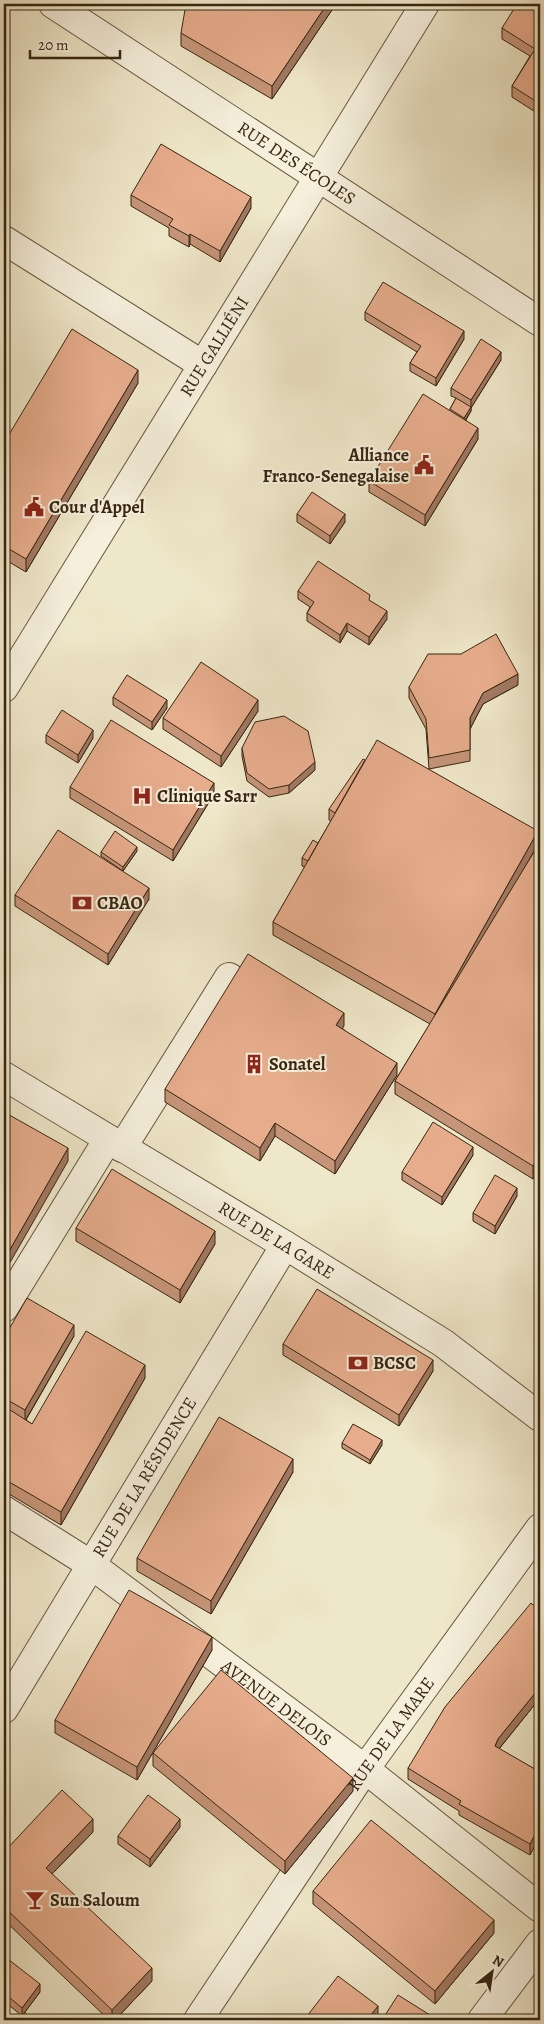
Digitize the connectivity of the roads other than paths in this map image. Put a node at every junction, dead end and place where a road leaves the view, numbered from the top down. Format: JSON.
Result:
{"nodes":[{"id":1,"x":53,"y":4,"type":"edge"},
{"id":2,"x":425,"y":4,"type":"edge"},
{"id":3,"x":318,"y":179,"type":"junction"},
{"id":4,"x":4,"y":240,"type":"edge"},
{"id":5,"x":540,"y":322,"type":"edge"},
{"id":6,"x":203,"y":365,"type":"junction"},
{"id":7,"x":4,"y":688,"type":"edge"},
{"id":8,"x":282,"y":1009,"type":"edge"},
{"id":9,"x":4,"y":1076,"type":"edge"},
{"id":10,"x":115,"y":1143,"type":"junction"},
{"id":11,"x":285,"y":1245,"type":"junction"},
{"id":12,"x":4,"y":1308,"type":"edge"},
{"id":13,"x":540,"y":1416,"type":"edge"},
{"id":14,"x":4,"y":1510,"type":"edge"},
{"id":15,"x":540,"y":1528,"type":"edge"},
{"id":16,"x":90,"y":1564,"type":"junction"},
{"id":17,"x":4,"y":1709,"type":"edge"},
{"id":18,"x":365,"y":1769,"type":"junction"},
{"id":19,"x":540,"y":1908,"type":"edge"},
{"id":20,"x":540,"y":1943,"type":"edge"},
{"id":21,"x":4,"y":2014,"type":"edge"},
{"id":22,"x":12,"y":2020,"type":"edge"},
{"id":23,"x":198,"y":2020,"type":"edge"},
{"id":24,"x":482,"y":2020,"type":"edge"}],
"edges":[{"from":1,"to":3,"type":"street","name":"RUE DES ÉCOLES"},
{"from":2,"to":3,"type":"street","name":"RUE GALLIÉNI"},
{"from":3,"to":5,"type":"street","name":"RUE DES ÉCOLES"},
{"from":3,"to":6,"type":"street","name":"RUE GALLIÉNI"},
{"from":4,"to":6,"type":"street"},
{"from":6,"to":7,"type":"street","name":"RUE GALLIÉNI"},
{"from":8,"to":10,"type":"street"},
{"from":9,"to":10,"type":"street","name":"RUE DE LA GARE"},
{"from":10,"to":11,"type":"street","name":"RUE DE LA GARE"},
{"from":10,"to":12,"type":"street"},
{"from":11,"to":13,"type":"street","name":"RUE DE LA GARE"},
{"from":11,"to":16,"type":"street","name":"RUE DE LA RÉSIDENCE"},
{"from":14,"to":16,"type":"street","name":"AVENUE DELOIS"},
{"from":15,"to":18,"type":"street","name":"RUE DE LA MARE"},
{"from":16,"to":17,"type":"street","name":"RUE DE LA RÉSIDENCE"},
{"from":16,"to":18,"type":"street","name":"AVENUE DELOIS"},
{"from":18,"to":19,"type":"street","name":"AVENUE DELOIS"},
{"from":18,"to":23,"type":"street","name":"RUE DE LA MARE"},
{"from":20,"to":24,"type":"street"},
{"from":21,"to":22,"type":"street"}]}
